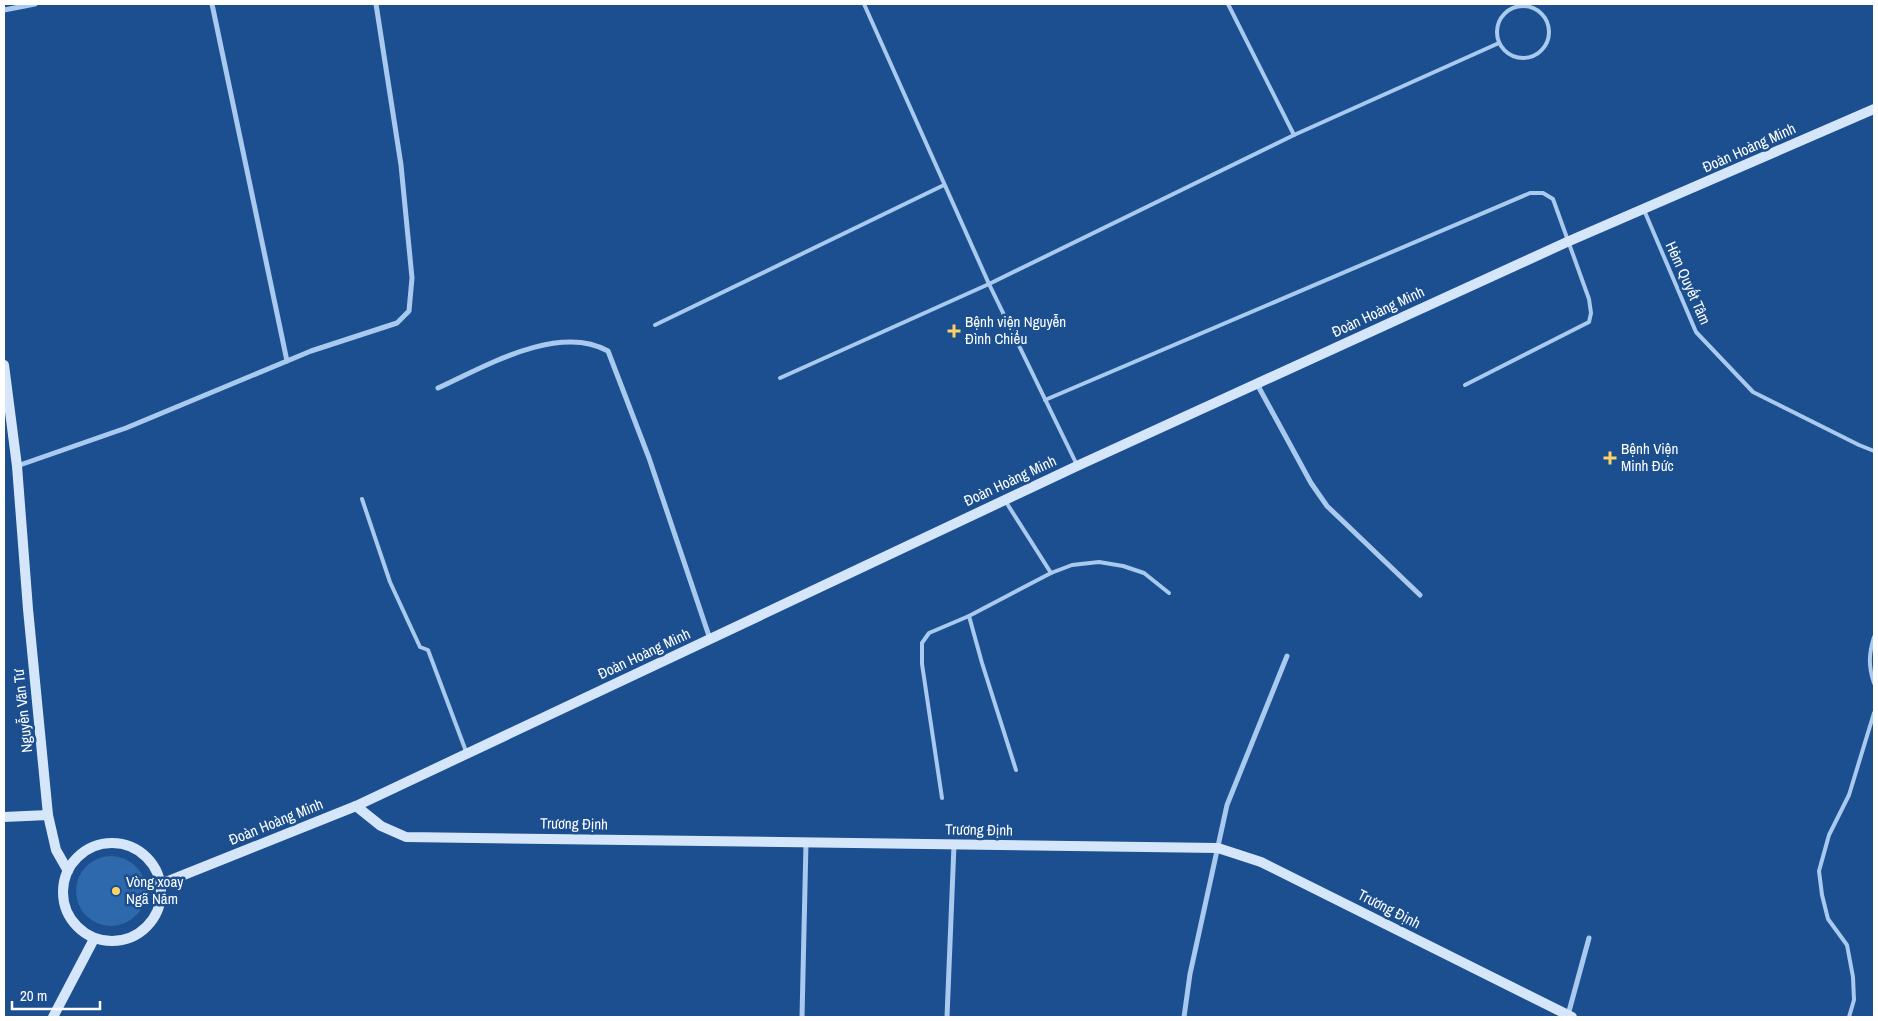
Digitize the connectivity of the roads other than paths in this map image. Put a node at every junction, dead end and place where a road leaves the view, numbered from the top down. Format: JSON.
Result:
{"nodes":[{"id":1,"x":35,"y":4,"type":"edge"},
{"id":2,"x":212,"y":4,"type":"edge"},
{"id":3,"x":376,"y":4,"type":"edge"},
{"id":4,"x":864,"y":4,"type":"edge"},
{"id":5,"x":1228,"y":4,"type":"edge"},
{"id":6,"x":4,"y":10,"type":"edge"},
{"id":7,"x":1499,"y":43,"type":"junction"},
{"id":8,"x":1874,"y":109,"type":"edge"},
{"id":9,"x":1294,"y":135,"type":"junction"},
{"id":10,"x":944,"y":185,"type":"junction"},
{"id":11,"x":1644,"y":210,"type":"junction"},
{"id":12,"x":1568,"y":242,"type":"junction"},
{"id":13,"x":989,"y":284,"type":"junction"},
{"id":14,"x":655,"y":325,"type":"dead end"},
{"id":15,"x":287,"y":361,"type":"junction"},
{"id":16,"x":4,"y":365,"type":"edge"},
{"id":17,"x":780,"y":378,"type":"dead end"},
{"id":18,"x":5,"y":380,"type":"edge"},
{"id":19,"x":1257,"y":384,"type":"junction"},
{"id":20,"x":1465,"y":385,"type":"dead end"},
{"id":21,"x":438,"y":388,"type":"dead end"},
{"id":22,"x":1045,"y":400,"type":"junction"},
{"id":23,"x":1874,"y":451,"type":"edge"},
{"id":24,"x":17,"y":466,"type":"junction"},
{"id":25,"x":1077,"y":466,"type":"junction"},
{"id":26,"x":362,"y":499,"type":"dead end"},
{"id":27,"x":1004,"y":500,"type":"junction"},
{"id":28,"x":1051,"y":573,"type":"junction"},
{"id":29,"x":1169,"y":593,"type":"dead end"},
{"id":30,"x":1420,"y":595,"type":"dead end"},
{"id":31,"x":969,"y":616,"type":"junction"},
{"id":32,"x":1874,"y":636,"type":"edge"},
{"id":33,"x":710,"y":639,"type":"junction"},
{"id":34,"x":1287,"y":656,"type":"dead end"},
{"id":35,"x":1874,"y":682,"type":"edge"},
{"id":36,"x":1874,"y":713,"type":"edge"},
{"id":37,"x":467,"y":754,"type":"junction"},
{"id":38,"x":1016,"y":770,"type":"dead end"},
{"id":39,"x":942,"y":798,"type":"dead end"},
{"id":40,"x":356,"y":806,"type":"junction"},
{"id":41,"x":48,"y":815,"type":"junction"},
{"id":42,"x":4,"y":816,"type":"edge"},
{"id":43,"x":806,"y":842,"type":"junction"},
{"id":44,"x":954,"y":844,"type":"junction"},
{"id":45,"x":1218,"y":848,"type":"junction"},
{"id":46,"x":68,"y":871,"type":"junction"},
{"id":47,"x":161,"y":884,"type":"junction"},
{"id":48,"x":1588,"y":938,"type":"dead end"},
{"id":49,"x":94,"y":939,"type":"junction"},
{"id":50,"x":1570,"y":1016,"type":"edge"},
{"id":51,"x":53,"y":1017,"type":"edge"},
{"id":52,"x":802,"y":1017,"type":"edge"},
{"id":53,"x":948,"y":1017,"type":"edge"},
{"id":54,"x":1184,"y":1017,"type":"edge"},
{"id":55,"x":1850,"y":1017,"type":"edge"}],
"edges":[{"from":1,"to":6,"type":"street"},
{"from":2,"to":15,"type":"street"},
{"from":3,"to":15,"type":"street"},
{"from":4,"to":10,"type":"lane"},
{"from":5,"to":9,"type":"lane"},
{"from":7,"to":7,"type":"lane"},
{"from":7,"to":9,"type":"lane"},
{"from":8,"to":11,"type":"main road","name":"Đoàn Hoàng Minh"},
{"from":9,"to":13,"type":"lane"},
{"from":10,"to":13,"type":"lane"},
{"from":10,"to":14,"type":"lane"},
{"from":11,"to":12,"type":"main road","name":"Đoàn Hoàng Minh"},
{"from":11,"to":23,"type":"lane","name":"Hẻm Quyết Tâm"},
{"from":12,"to":19,"type":"main road","name":"Đoàn Hoàng Minh"},
{"from":12,"to":20,"type":"lane"},
{"from":12,"to":22,"type":"lane"},
{"from":13,"to":17,"type":"lane"},
{"from":13,"to":22,"type":"lane"},
{"from":15,"to":24,"type":"street"},
{"from":16,"to":18,"type":"main road","name":"Nguyễn Văn Tư"},
{"from":18,"to":24,"type":"main road","name":"Nguyễn Văn Tư"},
{"from":19,"to":25,"type":"main road","name":"Đoàn Hoàng Minh"},
{"from":19,"to":30,"type":"street"},
{"from":21,"to":33,"type":"street"},
{"from":22,"to":25,"type":"lane"},
{"from":24,"to":41,"type":"main road","name":"Nguyễn Văn Tư"},
{"from":25,"to":27,"type":"main road","name":"Đoàn Hoàng Minh"},
{"from":26,"to":37,"type":"lane"},
{"from":27,"to":28,"type":"lane"},
{"from":27,"to":33,"type":"main road","name":"Đoàn Hoàng Minh"},
{"from":28,"to":29,"type":"lane"},
{"from":28,"to":31,"type":"lane"},
{"from":31,"to":38,"type":"lane"},
{"from":31,"to":39,"type":"lane"},
{"from":32,"to":35,"type":"lane"},
{"from":33,"to":37,"type":"main road","name":"Đoàn Hoàng Minh"},
{"from":34,"to":45,"type":"street"},
{"from":36,"to":55,"type":"lane"},
{"from":37,"to":40,"type":"main road","name":"Đoàn Hoàng Minh"},
{"from":40,"to":43,"type":"main road","name":"Trương Định"},
{"from":40,"to":47,"type":"main road","name":"Đoàn Hoàng Minh"},
{"from":41,"to":42,"type":"main road"},
{"from":41,"to":46,"type":"main road","name":"Nguyễn Văn Tư"},
{"from":43,"to":44,"type":"main road","name":"Trương Định"},
{"from":43,"to":52,"type":"street"},
{"from":44,"to":45,"type":"main road","name":"Trương Định"},
{"from":44,"to":53,"type":"street"},
{"from":45,"to":50,"type":"main road","name":"Trương Định"},
{"from":45,"to":54,"type":"street"},
{"from":46,"to":47,"type":"main road"},
{"from":46,"to":49,"type":"main road"},
{"from":47,"to":49,"type":"main road"},
{"from":48,"to":50,"type":"street"},
{"from":49,"to":51,"type":"main road"}]}
